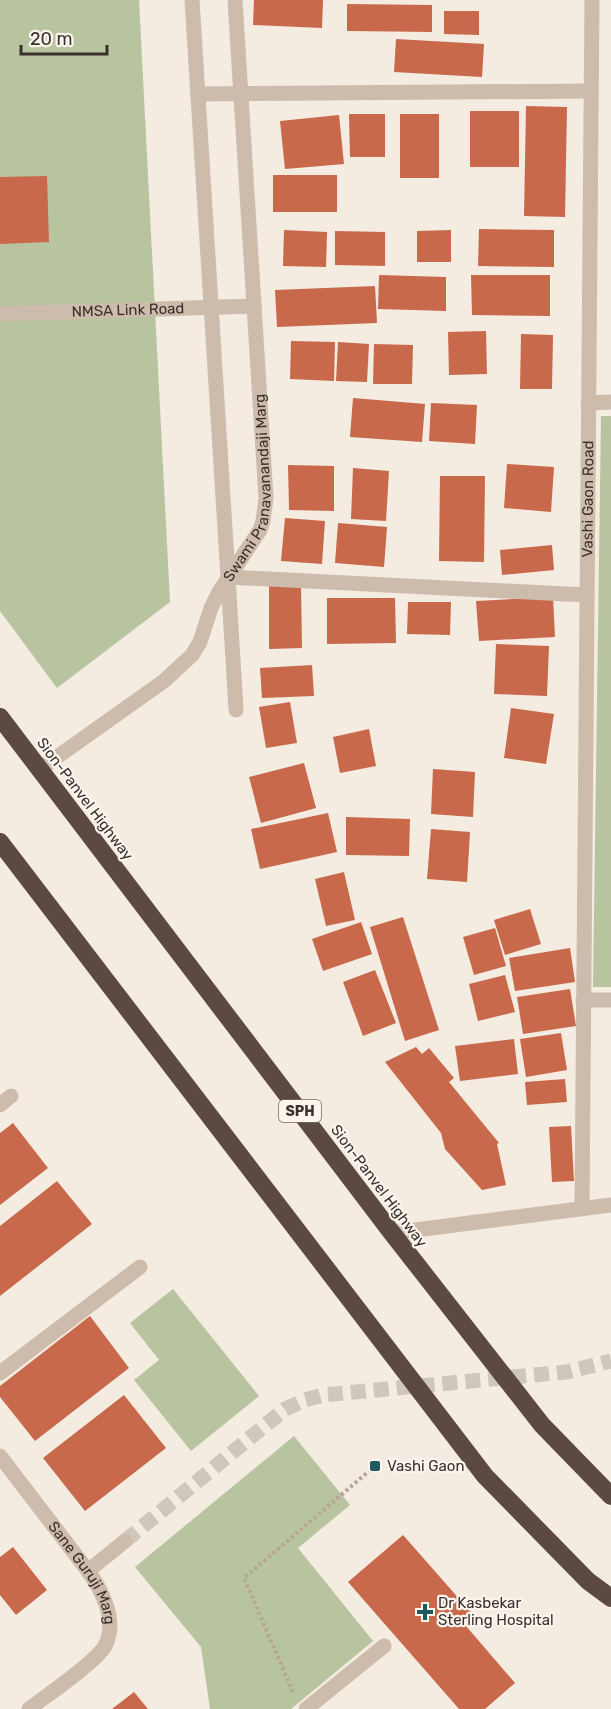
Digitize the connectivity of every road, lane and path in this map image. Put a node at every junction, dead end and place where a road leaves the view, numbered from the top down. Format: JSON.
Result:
{"nodes":[{"id":1,"x":192,"y":0,"type":"edge"},
{"id":2,"x":235,"y":0,"type":"edge"},
{"id":3,"x":592,"y":0,"type":"edge"},
{"id":4,"x":591,"y":91,"type":"junction"},
{"id":5,"x":198,"y":94,"type":"junction"},
{"id":6,"x":241,"y":94,"type":"junction"},
{"id":7,"x":254,"y":306,"type":"junction"},
{"id":8,"x":211,"y":308,"type":"junction"},
{"id":9,"x":0,"y":314,"type":"edge"},
{"id":10,"x":588,"y":402,"type":"junction"},
{"id":11,"x":611,"y":402,"type":"edge"},
{"id":12,"x":228,"y":578,"type":"junction"},
{"id":13,"x":586,"y":595,"type":"junction"},
{"id":14,"x":236,"y":710,"type":"dead end"},
{"id":15,"x":0,"y":717,"type":"edge"},
{"id":16,"x":40,"y":769,"type":"junction"},
{"id":17,"x":0,"y":842,"type":"edge"},
{"id":18,"x":583,"y":1000,"type":"junction"},
{"id":19,"x":611,"y":1000,"type":"edge"},
{"id":20,"x":611,"y":1205,"type":"edge"},
{"id":21,"x":582,"y":1209,"type":"junction"},
{"id":22,"x":392,"y":1233,"type":"junction"},
{"id":23,"x":140,"y":1267,"type":"dead end"},
{"id":24,"x":0,"y":1373,"type":"edge"},
{"id":25,"x":0,"y":1456,"type":"edge"},
{"id":26,"x":375,"y":1466,"type":"dead end"},
{"id":27,"x":611,"y":1496,"type":"edge"},
{"id":28,"x":125,"y":1541,"type":"tunnel mouth"},
{"id":29,"x":88,"y":1571,"type":"junction"},
{"id":30,"x":611,"y":1598,"type":"edge"},
{"id":31,"x":384,"y":1646,"type":"dead end"},
{"id":32,"x":301,"y":1704,"type":"edge"},
{"id":33,"x":29,"y":1709,"type":"edge"}],
"edges":[{"from":1,"to":5,"type":"street","name":"Swami Pranavanandaji Marg"},
{"from":2,"to":6,"type":"street","name":"Swami Pranavanandaji Marg"},
{"from":3,"to":4,"type":"street","name":"Vashi Gaon Road"},
{"from":4,"to":6,"type":"street"},
{"from":4,"to":10,"type":"street","name":"Vashi Gaon Road"},
{"from":5,"to":6,"type":"street"},
{"from":5,"to":8,"type":"street","name":"Swami Pranavanandaji Marg"},
{"from":6,"to":7,"type":"street","name":"Swami Pranavanandaji Marg"},
{"from":7,"to":8,"type":"street","name":"NMSA Link Road"},
{"from":7,"to":12,"type":"street","name":"Swami Pranavanandaji Marg"},
{"from":8,"to":9,"type":"street","name":"NMSA Link Road"},
{"from":8,"to":12,"type":"street","name":"Swami Pranavanandaji Marg"},
{"from":10,"to":11,"type":"street"},
{"from":10,"to":13,"type":"street","name":"Vashi Gaon Road"},
{"from":12,"to":13,"type":"street"},
{"from":12,"to":14,"type":"street"},
{"from":12,"to":16,"type":"street"},
{"from":13,"to":18,"type":"street","name":"Vashi Gaon Road"},
{"from":15,"to":16,"type":"highway","name":"Sion-Panvel Highway","number":"SPH"},
{"from":16,"to":22,"type":"highway","name":"Sion-Panvel Highway","number":"SPH"},
{"from":17,"to":30,"type":"highway"},
{"from":18,"to":19,"type":"street"},
{"from":18,"to":21,"type":"street","name":"Vashi Gaon Road"},
{"from":20,"to":21,"type":"street"},
{"from":21,"to":22,"type":"street"},
{"from":22,"to":27,"type":"highway","name":"Sion-Panvel Highway","number":"SPH"},
{"from":23,"to":24,"type":"street"},
{"from":25,"to":29,"type":"street","name":"Sane Guruji Marg"},
{"from":26,"to":32,"type":"path"},
{"from":28,"to":29,"type":"street"},
{"from":29,"to":33,"type":"street","name":"Sane Guruji Marg"},
{"from":31,"to":32,"type":"street"}]}
